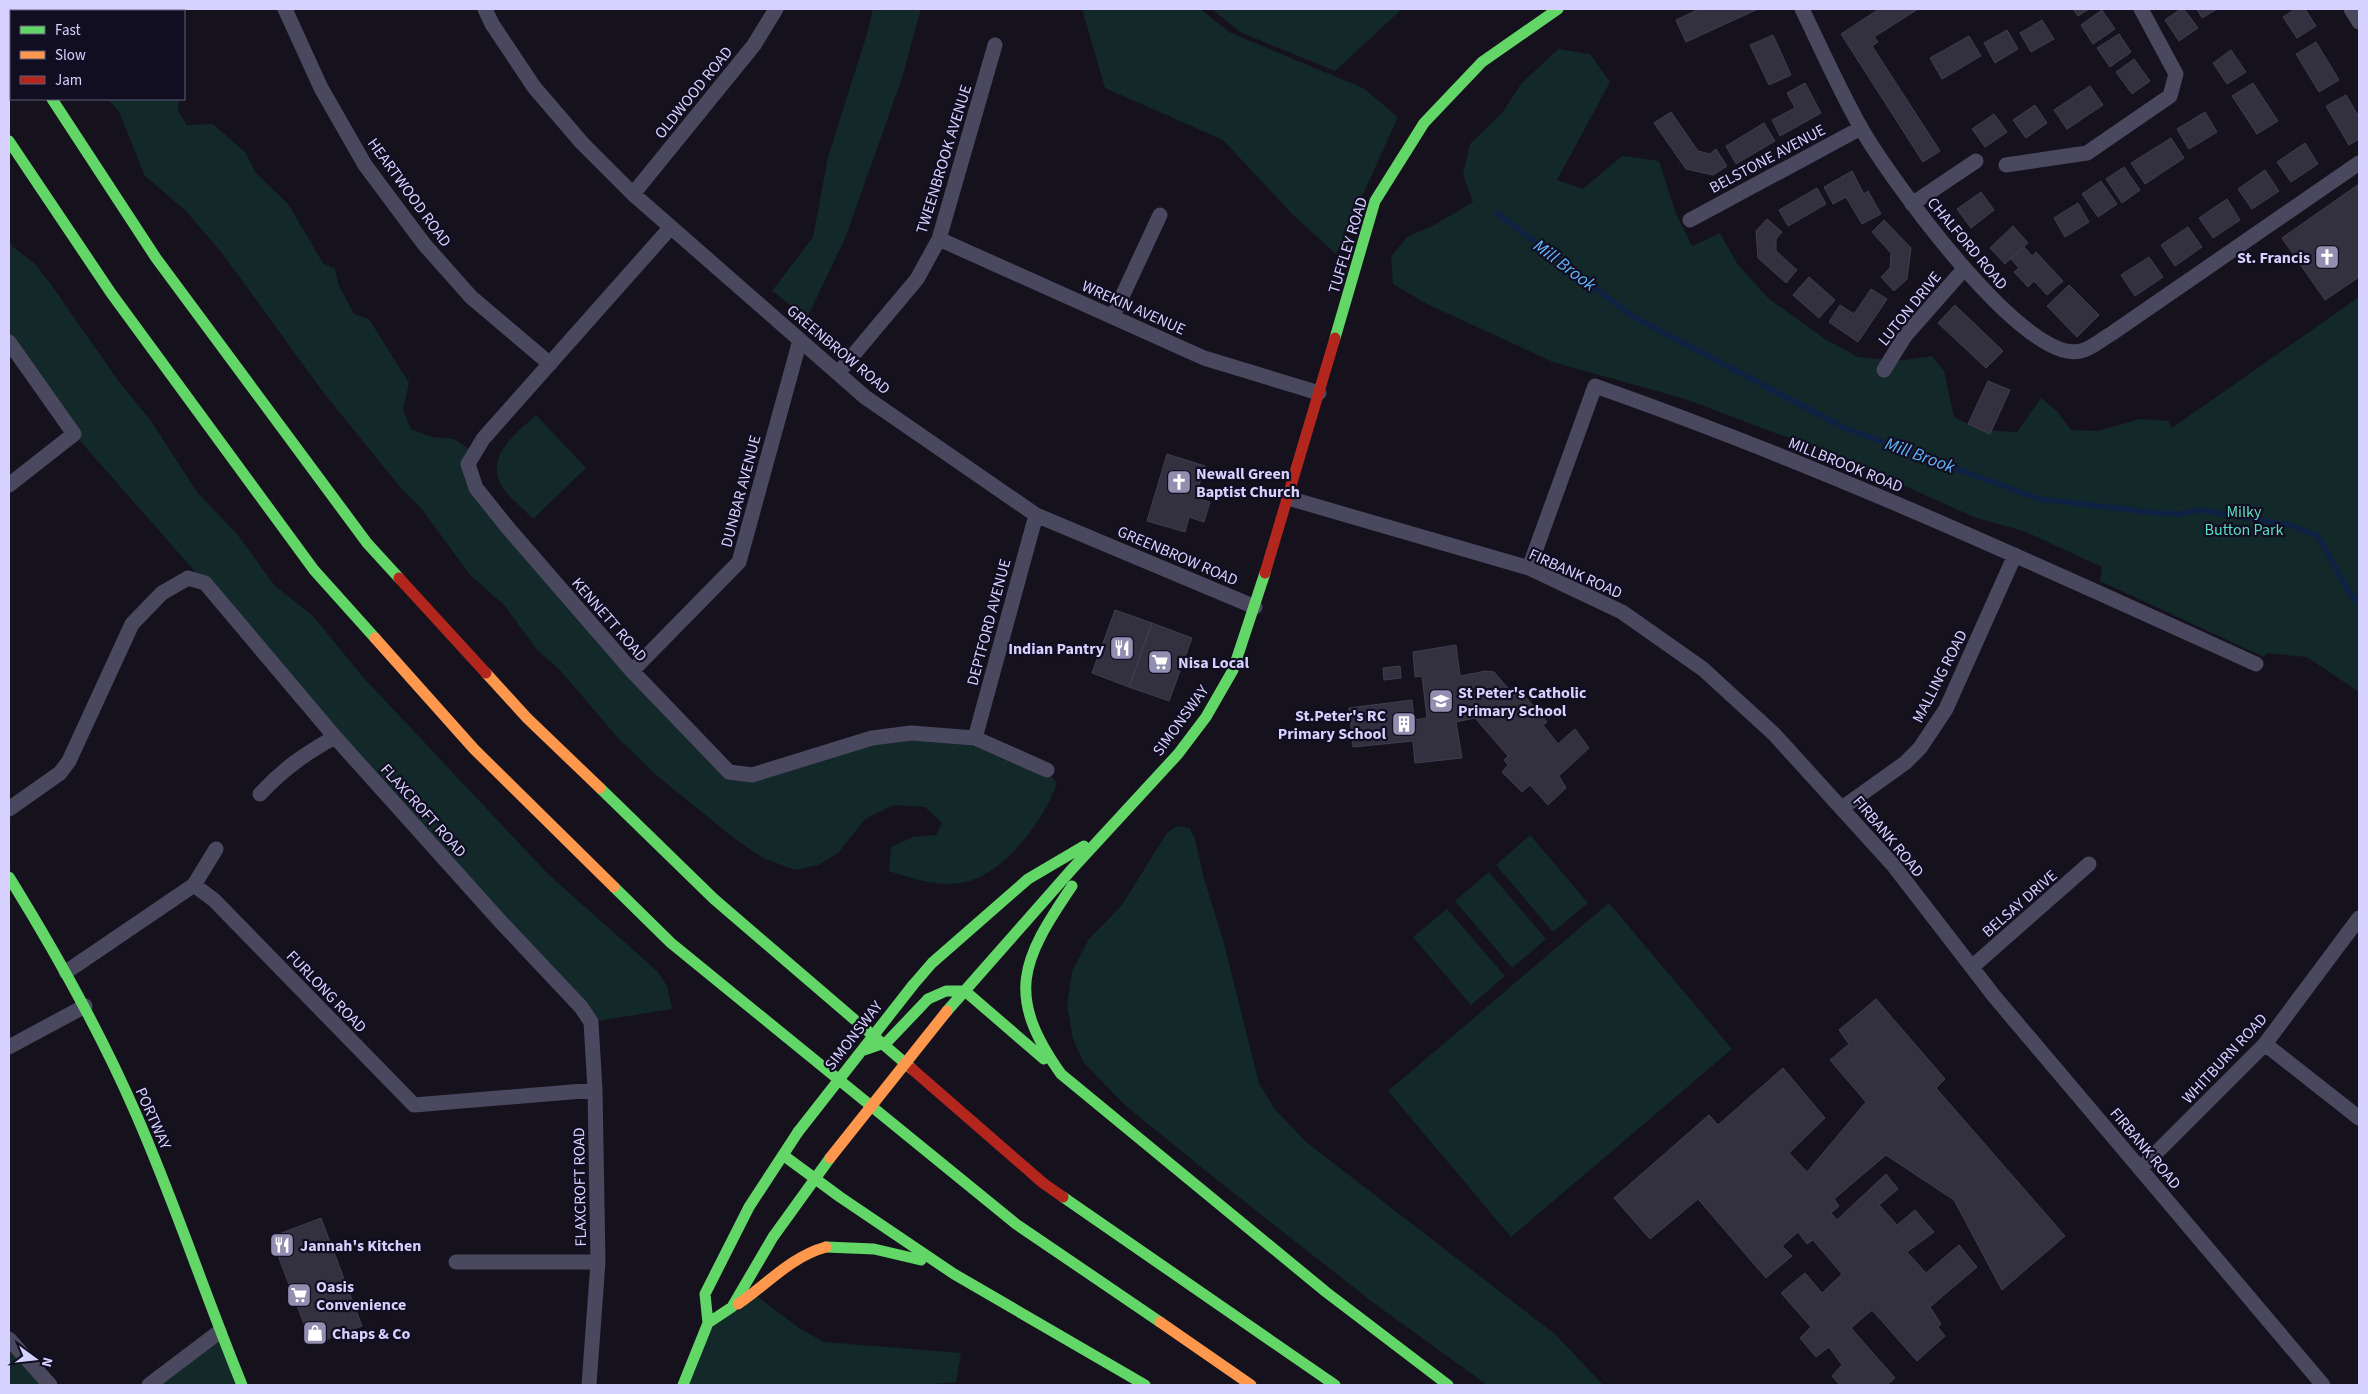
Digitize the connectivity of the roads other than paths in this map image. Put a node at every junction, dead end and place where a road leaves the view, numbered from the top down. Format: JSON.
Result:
{"nodes":[{"id":1,"x":285,"y":9,"type":"edge"},
{"id":2,"x":485,"y":9,"type":"edge"},
{"id":3,"x":776,"y":9,"type":"edge"},
{"id":4,"x":1558,"y":9,"type":"edge"},
{"id":5,"x":1802,"y":9,"type":"edge"},
{"id":6,"x":2141,"y":9,"type":"edge"},
{"id":7,"x":2351,"y":9,"type":"edge"},
{"id":8,"x":2359,"y":22,"type":"edge"},
{"id":9,"x":995,"y":45,"type":"dead end"},
{"id":10,"x":53,"y":100,"type":"edge"},
{"id":11,"x":1861,"y":128,"type":"junction"},
{"id":12,"x":9,"y":133,"type":"edge"},
{"id":13,"x":9,"y":141,"type":"edge"},
{"id":14,"x":1976,"y":161,"type":"dead end"},
{"id":15,"x":2359,"y":163,"type":"edge"},
{"id":16,"x":2006,"y":165,"type":"dead end"},
{"id":17,"x":29,"y":170,"type":"junction"},
{"id":18,"x":633,"y":194,"type":"junction"},
{"id":19,"x":1912,"y":204,"type":"junction"},
{"id":20,"x":1160,"y":215,"type":"dead end"},
{"id":21,"x":1690,"y":220,"type":"dead end"},
{"id":22,"x":671,"y":227,"type":"junction"},
{"id":23,"x":939,"y":240,"type":"junction"},
{"id":24,"x":1964,"y":269,"type":"junction"},
{"id":25,"x":1113,"y":316,"type":"junction"},
{"id":26,"x":800,"y":340,"type":"junction"},
{"id":27,"x":9,"y":342,"type":"edge"},
{"id":28,"x":550,"y":364,"type":"junction"},
{"id":29,"x":1884,"y":370,"type":"dead end"},
{"id":30,"x":839,"y":372,"type":"junction"},
{"id":31,"x":1319,"y":393,"type":"junction"},
{"id":32,"x":9,"y":485,"type":"edge"},
{"id":33,"x":1288,"y":498,"type":"junction"},
{"id":34,"x":1036,"y":515,"type":"junction"},
{"id":35,"x":2015,"y":555,"type":"junction"},
{"id":36,"x":1529,"y":568,"type":"junction"},
{"id":37,"x":1255,"y":607,"type":"junction"},
{"id":38,"x":2256,"y":664,"type":"dead end"},
{"id":39,"x":632,"y":671,"type":"junction"},
{"id":40,"x":335,"y":737,"type":"junction"},
{"id":41,"x":975,"y":738,"type":"junction"},
{"id":42,"x":1047,"y":770,"type":"dead end"},
{"id":43,"x":260,"y":794,"type":"dead end"},
{"id":44,"x":1842,"y":808,"type":"junction"},
{"id":45,"x":9,"y":809,"type":"edge"},
{"id":46,"x":1108,"y":832,"type":"junction"},
{"id":47,"x":216,"y":849,"type":"dead end"},
{"id":48,"x":2089,"y":864,"type":"dead end"},
{"id":49,"x":9,"y":877,"type":"edge"},
{"id":50,"x":194,"y":886,"type":"junction"},
{"id":51,"x":2359,"y":918,"type":"edge"},
{"id":52,"x":1972,"y":967,"type":"junction"},
{"id":53,"x":66,"y":972,"type":"junction"},
{"id":54,"x":965,"y":991,"type":"junction"},
{"id":55,"x":85,"y":1006,"type":"junction"},
{"id":56,"x":2265,"y":1044,"type":"junction"},
{"id":57,"x":9,"y":1047,"type":"edge"},
{"id":58,"x":861,"y":1051,"type":"junction"},
{"id":59,"x":1061,"y":1074,"type":"junction"},
{"id":60,"x":595,"y":1090,"type":"junction"},
{"id":61,"x":2359,"y":1118,"type":"edge"},
{"id":62,"x":784,"y":1155,"type":"junction"},
{"id":63,"x":2141,"y":1168,"type":"junction"},
{"id":64,"x":815,"y":1179,"type":"junction"},
{"id":65,"x":456,"y":1262,"type":"dead end"},
{"id":66,"x":598,"y":1262,"type":"junction"},
{"id":67,"x":954,"y":1274,"type":"junction"},
{"id":68,"x":732,"y":1307,"type":"junction"},
{"id":69,"x":708,"y":1322,"type":"junction"},
{"id":70,"x":219,"y":1332,"type":"junction"},
{"id":71,"x":9,"y":1339,"type":"edge"},
{"id":72,"x":50,"y":1385,"type":"edge"},
{"id":73,"x":149,"y":1385,"type":"edge"},
{"id":74,"x":242,"y":1385,"type":"edge"},
{"id":75,"x":589,"y":1385,"type":"edge"},
{"id":76,"x":682,"y":1385,"type":"edge"},
{"id":77,"x":1144,"y":1385,"type":"edge"},
{"id":78,"x":1251,"y":1385,"type":"edge"},
{"id":79,"x":1335,"y":1385,"type":"edge"},
{"id":80,"x":1448,"y":1385,"type":"edge"},
{"id":81,"x":2324,"y":1385,"type":"edge"}],
"edges":[{"from":1,"to":28,"type":"street","name":"HEARTWOOD ROAD"},
{"from":2,"to":18,"type":"street","name":"GREENBROW ROAD"},
{"from":3,"to":18,"type":"street","name":"OLDWOOD ROAD"},
{"from":4,"to":31,"type":"main road","name":"TUFFLEY ROAD"},
{"from":5,"to":11,"type":"street","name":"CHALFORD ROAD"},
{"from":6,"to":16,"type":"street"},
{"from":7,"to":8,"type":"street"},
{"from":9,"to":23,"type":"street","name":"TWEENBROOK AVENUE"},
{"from":10,"to":79,"type":"main road"},
{"from":11,"to":19,"type":"street","name":"CHALFORD ROAD"},
{"from":11,"to":21,"type":"street","name":"BELSTONE AVENUE"},
{"from":12,"to":17,"type":"main road"},
{"from":13,"to":17,"type":"main road"},
{"from":14,"to":19,"type":"street"},
{"from":15,"to":24,"type":"street","name":"CHALFORD ROAD"},
{"from":17,"to":78,"type":"main road"},
{"from":18,"to":22,"type":"street","name":"GREENBROW ROAD"},
{"from":19,"to":24,"type":"street","name":"CHALFORD ROAD"},
{"from":20,"to":25,"type":"street"},
{"from":22,"to":26,"type":"street","name":"GREENBROW ROAD"},
{"from":22,"to":28,"type":"street","name":"KENNETT ROAD"},
{"from":23,"to":25,"type":"street","name":"WREKIN AVENUE"},
{"from":23,"to":30,"type":"street","name":"TWEENBROOK AVENUE"},
{"from":24,"to":29,"type":"street","name":"LUTON DRIVE"},
{"from":25,"to":31,"type":"street","name":"WREKIN AVENUE"},
{"from":26,"to":30,"type":"street","name":"GREENBROW ROAD"},
{"from":26,"to":39,"type":"street","name":"DUNBAR AVENUE"},
{"from":27,"to":32,"type":"street"},
{"from":28,"to":39,"type":"street","name":"KENNETT ROAD"},
{"from":30,"to":34,"type":"street","name":"GREENBROW ROAD"},
{"from":31,"to":33,"type":"main road","name":"TUFFLEY ROAD"},
{"from":33,"to":36,"type":"street","name":"FIRBANK ROAD"},
{"from":33,"to":37,"type":"main road","name":"SIMONSWAY"},
{"from":34,"to":37,"type":"street","name":"GREENBROW ROAD"},
{"from":34,"to":41,"type":"street","name":"DEPTFORD AVENUE"},
{"from":35,"to":36,"type":"street","name":"MILLBROOK ROAD"},
{"from":35,"to":38,"type":"street","name":"MILLBROOK ROAD"},
{"from":35,"to":44,"type":"street","name":"MALLING ROAD"},
{"from":36,"to":44,"type":"street","name":"FIRBANK ROAD"},
{"from":37,"to":46,"type":"main road","name":"SIMONSWAY"},
{"from":39,"to":41,"type":"street","name":"KENNETT ROAD"},
{"from":40,"to":43,"type":"street"},
{"from":40,"to":45,"type":"street","name":"FLAXCROFT ROAD"},
{"from":40,"to":60,"type":"street","name":"FLAXCROFT ROAD"},
{"from":41,"to":42,"type":"street","name":"KENNETT ROAD"},
{"from":44,"to":52,"type":"street","name":"FIRBANK ROAD"},
{"from":46,"to":54,"type":"main road","name":"SIMONSWAY"},
{"from":46,"to":58,"type":"main road","name":"SIMONSWAY","bridge":true},
{"from":46,"to":59,"type":"main road"},
{"from":47,"to":50,"type":"street"},
{"from":48,"to":52,"type":"street","name":"BELSAY DRIVE"},
{"from":49,"to":53,"type":"main road","name":"PORTWAY"},
{"from":50,"to":53,"type":"street"},
{"from":50,"to":60,"type":"street","name":"FURLONG ROAD"},
{"from":51,"to":56,"type":"street","name":"WHITBURN ROAD"},
{"from":52,"to":63,"type":"street","name":"FIRBANK ROAD"},
{"from":53,"to":55,"type":"main road","name":"PORTWAY"},
{"from":54,"to":58,"type":"main road","bridge":true},
{"from":54,"to":59,"type":"main road"},
{"from":54,"to":64,"type":"main road","name":"SIMONSWAY","bridge":true},
{"from":55,"to":57,"type":"street"},
{"from":55,"to":70,"type":"main road","name":"PORTWAY"},
{"from":56,"to":61,"type":"street"},
{"from":56,"to":63,"type":"street","name":"WHITBURN ROAD"},
{"from":58,"to":62,"type":"main road","name":"SIMONSWAY","bridge":true},
{"from":59,"to":80,"type":"main road"},
{"from":60,"to":66,"type":"street","name":"FLAXCROFT ROAD"},
{"from":62,"to":64,"type":"main road"},
{"from":62,"to":69,"type":"main road","name":"SIMONSWAY"},
{"from":63,"to":81,"type":"street","name":"FIRBANK ROAD"},
{"from":64,"to":67,"type":"main road"},
{"from":64,"to":68,"type":"main road","name":"SIMONSWAY"},
{"from":65,"to":66,"type":"street"},
{"from":66,"to":75,"type":"street","name":"FLAXCROFT ROAD"},
{"from":67,"to":68,"type":"main road"},
{"from":67,"to":77,"type":"main road"},
{"from":68,"to":69,"type":"main road","name":"SIMONSWAY"},
{"from":69,"to":76,"type":"main road"},
{"from":70,"to":73,"type":"street"},
{"from":70,"to":74,"type":"main road","name":"PORTWAY"},
{"from":71,"to":72,"type":"street"}]}
